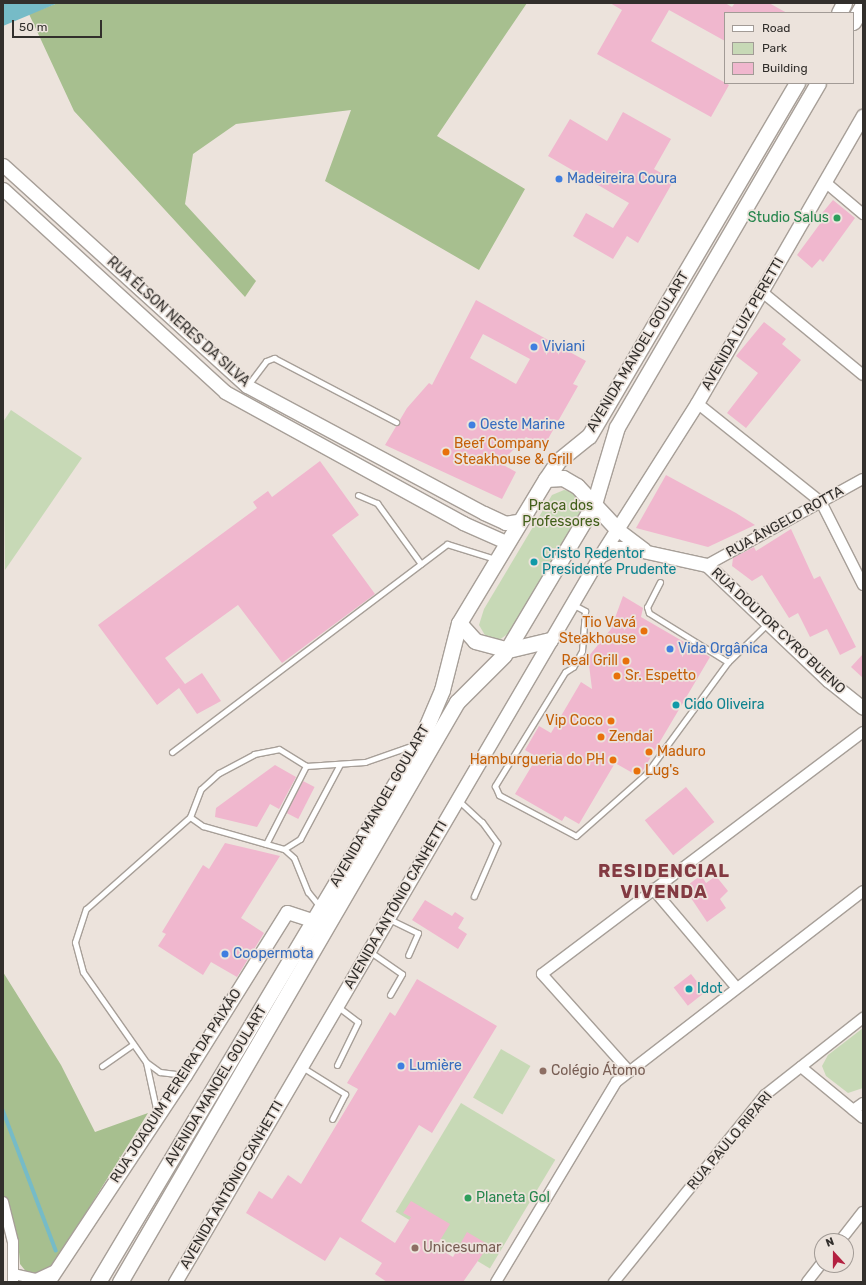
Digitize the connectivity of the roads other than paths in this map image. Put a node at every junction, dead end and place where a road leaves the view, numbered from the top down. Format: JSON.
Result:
{"nodes":[{"id":1,"x":844,"y":3,"type":"edge"},
{"id":2,"x":863,"y":5,"type":"edge"},
{"id":3,"x":840,"y":12,"type":"edge"},
{"id":4,"x":854,"y":20,"type":"edge"},
{"id":5,"x":796,"y":84,"type":"edge"},
{"id":6,"x":817,"y":84,"type":"edge"},
{"id":7,"x":863,"y":116,"type":"edge"},
{"id":8,"x":3,"y":165,"type":"edge"},
{"id":9,"x":825,"y":182,"type":"junction"},
{"id":10,"x":3,"y":189,"type":"edge"},
{"id":11,"x":863,"y":214,"type":"edge"},
{"id":12,"x":761,"y":291,"type":"junction"},
{"id":13,"x":863,"y":375,"type":"edge"},
{"id":14,"x":247,"y":386,"type":"junction"},
{"id":15,"x":697,"y":403,"type":"junction"},
{"id":16,"x":396,"y":422,"type":"dead end"},
{"id":17,"x":392,"y":464,"type":"junction"},
{"id":18,"x":546,"y":479,"type":"junction"},
{"id":19,"x":863,"y":479,"type":"edge"},
{"id":20,"x":382,"y":480,"type":"junction"},
{"id":21,"x":358,"y":495,"type":"dead end"},
{"id":22,"x":821,"y":502,"type":"junction"},
{"id":23,"x":594,"y":504,"type":"junction"},
{"id":24,"x":522,"y":520,"type":"junction"},
{"id":25,"x":617,"y":529,"type":"junction"},
{"id":26,"x":508,"y":543,"type":"junction"},
{"id":27,"x":644,"y":549,"type":"junction"},
{"id":28,"x":600,"y":556,"type":"junction"},
{"id":29,"x":498,"y":559,"type":"junction"},
{"id":30,"x":421,"y":564,"type":"junction"},
{"id":31,"x":707,"y":565,"type":"junction"},
{"id":32,"x":660,"y":582,"type":"dead end"},
{"id":33,"x":863,"y":585,"type":"edge"},
{"id":34,"x":572,"y":604,"type":"junction"},
{"id":35,"x":459,"y":623,"type":"junction"},
{"id":36,"x":768,"y":623,"type":"junction"},
{"id":37,"x":550,"y":640,"type":"junction"},
{"id":38,"x":508,"y":650,"type":"junction"},
{"id":39,"x":728,"y":662,"type":"junction"},
{"id":40,"x":863,"y":708,"type":"edge"},
{"id":41,"x":863,"y":732,"type":"edge"},
{"id":42,"x":419,"y":744,"type":"junction"},
{"id":43,"x":172,"y":752,"type":"dead end"},
{"id":44,"x":340,"y":764,"type":"junction"},
{"id":45,"x":306,"y":766,"type":"junction"},
{"id":46,"x":458,"y":800,"type":"junction"},
{"id":47,"x":190,"y":817,"type":"junction"},
{"id":48,"x":266,"y":844,"type":"junction"},
{"id":49,"x":284,"y":849,"type":"junction"},
{"id":50,"x":653,"y":889,"type":"junction"},
{"id":51,"x":863,"y":891,"type":"edge"},
{"id":52,"x":474,"y":896,"type":"dead end"},
{"id":53,"x":318,"y":915,"type":"junction"},
{"id":54,"x":388,"y":919,"type":"junction"},
{"id":55,"x":369,"y":951,"type":"junction"},
{"id":56,"x":408,"y":955,"type":"dead end"},
{"id":57,"x":736,"y":987,"type":"junction"},
{"id":58,"x":390,"y":995,"type":"dead end"},
{"id":59,"x":337,"y":1006,"type":"junction"},
{"id":60,"x":863,"y":1018,"type":"edge"},
{"id":61,"x":133,"y":1044,"type":"junction"},
{"id":62,"x":146,"y":1062,"type":"junction"},
{"id":63,"x":337,"y":1065,"type":"dead end"},
{"id":64,"x":102,"y":1066,"type":"dead end"},
{"id":65,"x":302,"y":1066,"type":"junction"},
{"id":66,"x":801,"y":1067,"type":"junction"},
{"id":67,"x":628,"y":1070,"type":"junction"},
{"id":68,"x":185,"y":1075,"type":"junction"},
{"id":69,"x":863,"y":1103,"type":"edge"},
{"id":70,"x":853,"y":1110,"type":"junction"},
{"id":71,"x":158,"y":1117,"type":"junction"},
{"id":72,"x":863,"y":1118,"type":"edge"},
{"id":73,"x":332,"y":1119,"type":"dead end"},
{"id":74,"x":3,"y":1202,"type":"edge"},
{"id":75,"x":863,"y":1212,"type":"edge"},
{"id":76,"x":846,"y":1233,"type":"edge"},
{"id":77,"x":56,"y":1269,"type":"junction"},
{"id":78,"x":814,"y":1273,"type":"edge"},
{"id":79,"x":14,"y":1278,"type":"edge"},
{"id":80,"x":48,"y":1282,"type":"edge"},
{"id":81,"x":98,"y":1282,"type":"edge"},
{"id":82,"x":120,"y":1282,"type":"edge"},
{"id":83,"x":175,"y":1282,"type":"edge"},
{"id":84,"x":496,"y":1282,"type":"edge"},
{"id":85,"x":614,"y":1282,"type":"edge"},
{"id":86,"x":807,"y":1282,"type":"edge"}],
"edges":[{"from":1,"to":3,"type":"main road"},
{"from":2,"to":4,"type":"main road"},
{"from":5,"to":18,"type":"main road","name":"AVENIDA MANOEL GOULART"},
{"from":6,"to":23,"type":"main road","name":"AVENIDA MANOEL GOULART"},
{"from":7,"to":9,"type":"street","name":"AVENIDA LUIZ PERETTI"},
{"from":8,"to":14,"type":"street","name":"RUA ÉLSON NERES DA SILVA"},
{"from":9,"to":11,"type":"street"},
{"from":9,"to":12,"type":"street","name":"AVENIDA LUIZ PERETTI"},
{"from":10,"to":20,"type":"street","name":"RUA ÉLSON NERES DA SILVA"},
{"from":12,"to":13,"type":"street"},
{"from":12,"to":15,"type":"street","name":"AVENIDA LUIZ PERETTI"},
{"from":14,"to":16,"type":"lane"},
{"from":14,"to":17,"type":"street","name":"RUA ÉLSON NERES DA SILVA"},
{"from":15,"to":22,"type":"street"},
{"from":15,"to":25,"type":"street","name":"AVENIDA LUIZ PERETTI"},
{"from":17,"to":20,"type":"street"},
{"from":17,"to":24,"type":"street","name":"RUA ÉLSON NERES DA SILVA"},
{"from":18,"to":23,"type":"main road"},
{"from":18,"to":24,"type":"main road","name":"AVENIDA MANOEL GOULART"},
{"from":19,"to":22,"type":"street","name":"RUA ÂNGELO ROTTA"},
{"from":20,"to":26,"type":"street","name":"RUA ÉLSON NERES DA SILVA"},
{"from":21,"to":30,"type":"lane"},
{"from":22,"to":31,"type":"street","name":"RUA ÂNGELO ROTTA"},
{"from":22,"to":33,"type":"street"},
{"from":23,"to":25,"type":"main road"},
{"from":23,"to":38,"type":"main road","name":"AVENIDA MANOEL GOULART"},
{"from":24,"to":26,"type":"main road","name":"AVENIDA MANOEL GOULART"},
{"from":25,"to":27,"type":"street","name":"RUA DOUTOR CYRO BUENO"},
{"from":25,"to":28,"type":"street","name":"AVENIDA ANTÔNIO CANHETTI"},
{"from":26,"to":29,"type":"main road","name":"AVENIDA MANOEL GOULART"},
{"from":27,"to":28,"type":"street","name":"RUA DOUTOR CYRO BUENO"},
{"from":27,"to":31,"type":"street","name":"RUA DOUTOR CYRO BUENO"},
{"from":28,"to":34,"type":"street","name":"AVENIDA ANTÔNIO CANHETTI"},
{"from":29,"to":30,"type":"lane"},
{"from":29,"to":35,"type":"main road","name":"AVENIDA MANOEL GOULART"},
{"from":30,"to":43,"type":"lane"},
{"from":31,"to":36,"type":"street","name":"RUA DOUTOR CYRO BUENO"},
{"from":32,"to":39,"type":"lane"},
{"from":34,"to":37,"type":"street","name":"AVENIDA ANTÔNIO CANHETTI"},
{"from":34,"to":39,"type":"lane"},
{"from":35,"to":38,"type":"main road"},
{"from":35,"to":42,"type":"main road","name":"AVENIDA MANOEL GOULART"},
{"from":36,"to":39,"type":"lane"},
{"from":36,"to":40,"type":"street","name":"RUA DOUTOR CYRO BUENO"},
{"from":37,"to":38,"type":"main road"},
{"from":37,"to":46,"type":"street","name":"AVENIDA ANTÔNIO CANHETTI"},
{"from":38,"to":82,"type":"main road","name":"AVENIDA MANOEL GOULART"},
{"from":41,"to":50,"type":"street"},
{"from":42,"to":44,"type":"lane"},
{"from":42,"to":53,"type":"main road","name":"AVENIDA MANOEL GOULART"},
{"from":44,"to":45,"type":"lane"},
{"from":44,"to":49,"type":"lane"},
{"from":45,"to":47,"type":"lane"},
{"from":45,"to":48,"type":"lane"},
{"from":46,"to":52,"type":"lane"},
{"from":46,"to":54,"type":"street","name":"AVENIDA ANTÔNIO CANHETTI"},
{"from":47,"to":48,"type":"lane"},
{"from":47,"to":61,"type":"lane"},
{"from":48,"to":49,"type":"lane"},
{"from":49,"to":53,"type":"lane"},
{"from":50,"to":57,"type":"street"},
{"from":50,"to":67,"type":"street"},
{"from":51,"to":57,"type":"street"},
{"from":53,"to":68,"type":"street","name":"RUA JOAQUIM PEREIRA DA PAIXÃO"},
{"from":53,"to":81,"type":"main road","name":"AVENIDA MANOEL GOULART"},
{"from":54,"to":55,"type":"street","name":"AVENIDA ANTÔNIO CANHETTI"},
{"from":54,"to":56,"type":"lane"},
{"from":55,"to":58,"type":"lane"},
{"from":55,"to":59,"type":"street","name":"AVENIDA ANTÔNIO CANHETTI"},
{"from":57,"to":67,"type":"street"},
{"from":59,"to":63,"type":"lane"},
{"from":59,"to":65,"type":"street","name":"AVENIDA ANTÔNIO CANHETTI"},
{"from":60,"to":66,"type":"street","name":"RUA PAULO RIPARI"},
{"from":61,"to":62,"type":"lane"},
{"from":61,"to":64,"type":"lane"},
{"from":62,"to":68,"type":"lane"},
{"from":62,"to":71,"type":"lane"},
{"from":65,"to":73,"type":"lane"},
{"from":65,"to":83,"type":"street","name":"AVENIDA ANTÔNIO CANHETTI"},
{"from":66,"to":70,"type":"street"},
{"from":66,"to":85,"type":"street","name":"RUA PAULO RIPARI"},
{"from":67,"to":84,"type":"street"},
{"from":68,"to":71,"type":"street","name":"RUA JOAQUIM PEREIRA DA PAIXÃO"},
{"from":69,"to":70,"type":"street"},
{"from":70,"to":72,"type":"street"},
{"from":71,"to":77,"type":"street","name":"RUA JOAQUIM PEREIRA DA PAIXÃO"},
{"from":74,"to":79,"type":"street"},
{"from":75,"to":76,"type":"street"},
{"from":77,"to":79,"type":"street"},
{"from":77,"to":80,"type":"street","name":"RUA JOAQUIM PEREIRA DA PAIXÃO"},
{"from":78,"to":86,"type":"street"}]}
